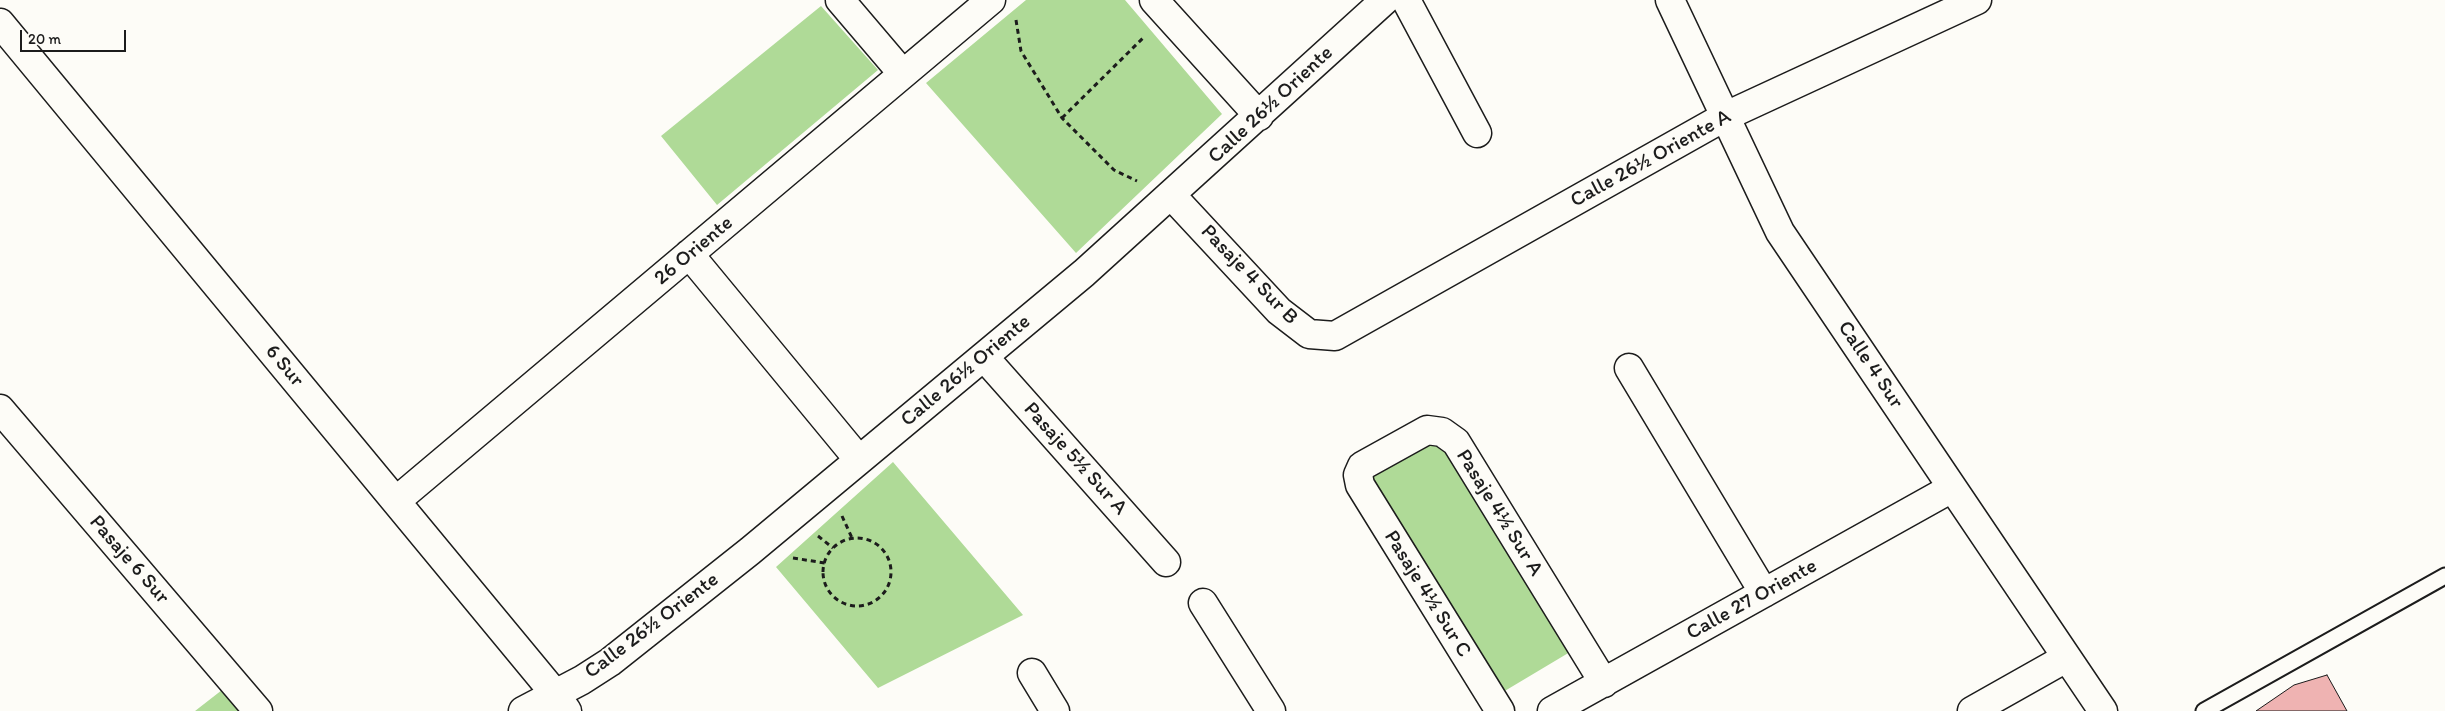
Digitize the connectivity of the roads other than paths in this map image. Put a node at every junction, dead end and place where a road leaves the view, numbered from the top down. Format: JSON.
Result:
{"nodes":[{"id":1,"x":840,"y":0,"type":"edge"},
{"id":2,"x":991,"y":0,"type":"edge"},
{"id":3,"x":1385,"y":0,"type":"edge"},
{"id":4,"x":1406,"y":0,"type":"edge"},
{"id":5,"x":1670,"y":0,"type":"edge"},
{"id":6,"x":1976,"y":0,"type":"edge"},
{"id":7,"x":1160,"y":7,"type":"edge"},
{"id":8,"x":0,"y":23,"type":"edge"},
{"id":9,"x":903,"y":74,"type":"junction"},
{"id":10,"x":1259,"y":116,"type":"junction"},
{"id":11,"x":1726,"y":116,"type":"junction"},
{"id":12,"x":1477,"y":133,"type":"dead end"},
{"id":13,"x":1172,"y":196,"type":"junction"},
{"id":14,"x":690,"y":254,"type":"junction"},
{"id":15,"x":1335,"y":336,"type":"joint"},
{"id":16,"x":984,"y":357,"type":"junction"},
{"id":17,"x":1629,"y":368,"type":"dead end"},
{"id":18,"x":0,"y":409,"type":"edge"},
{"id":19,"x":859,"y":460,"type":"junction"},
{"id":20,"x":1358,"y":475,"type":"joint"},
{"id":21,"x":1952,"y":488,"type":"junction"},
{"id":22,"x":396,"y":501,"type":"junction"},
{"id":23,"x":1166,"y":562,"type":"dead end"},
{"id":24,"x":2445,"y":576,"type":"edge"},
{"id":25,"x":1764,"y":593,"type":"junction"},
{"id":26,"x":1203,"y":603,"type":"dead end"},
{"id":27,"x":2066,"y":658,"type":"junction"},
{"id":28,"x":1032,"y":673,"type":"dead end"},
{"id":29,"x":1604,"y":683,"type":"junction"},
{"id":30,"x":561,"y":703,"type":"edge"},
{"id":31,"x":258,"y":711,"type":"edge"},
{"id":32,"x":523,"y":711,"type":"edge"},
{"id":33,"x":1055,"y":711,"type":"edge"},
{"id":34,"x":1271,"y":711,"type":"edge"},
{"id":35,"x":1500,"y":711,"type":"edge"},
{"id":36,"x":1552,"y":711,"type":"edge"},
{"id":37,"x":1972,"y":711,"type":"edge"},
{"id":38,"x":2103,"y":711,"type":"edge"},
{"id":39,"x":2204,"y":711,"type":"edge"}],
"edges":[{"from":1,"to":9,"type":"street"},
{"from":2,"to":9,"type":"street","name":"26 Oriente"},
{"from":3,"to":10,"type":"street","name":"Calle 26½ Oriente"},
{"from":4,"to":12,"type":"street"},
{"from":5,"to":11,"type":"street","name":"Calle 4 Sur"},
{"from":6,"to":11,"type":"street","name":"Calle 26½ Oriente A"},
{"from":7,"to":10,"type":"street"},
{"from":8,"to":22,"type":"street","name":"6 Sur"},
{"from":9,"to":14,"type":"street","name":"26 Oriente"},
{"from":10,"to":13,"type":"street","name":"Calle 26½ Oriente"},
{"from":11,"to":15,"type":"street","name":"Calle 26½ Oriente A"},
{"from":11,"to":21,"type":"street","name":"Calle 4 Sur"},
{"from":13,"to":15,"type":"street","name":"Pasaje 4 Sur B"},
{"from":13,"to":16,"type":"street","name":"Calle 26½ Oriente"},
{"from":14,"to":19,"type":"street"},
{"from":14,"to":22,"type":"street","name":"26 Oriente"},
{"from":16,"to":19,"type":"street","name":"Calle 26½ Oriente"},
{"from":16,"to":23,"type":"street","name":"Pasaje 5½ Sur A"},
{"from":17,"to":25,"type":"street"},
{"from":18,"to":31,"type":"street","name":"Pasaje 6 Sur"},
{"from":19,"to":30,"type":"street","name":"Calle 26½ Oriente"},
{"from":20,"to":29,"type":"street","name":"Pasaje 4½ Sur A"},
{"from":20,"to":35,"type":"street","name":"Pasaje 4½ Sur C"},
{"from":21,"to":25,"type":"street","name":"Calle 27 Oriente"},
{"from":21,"to":27,"type":"street","name":"Calle 4 Sur"},
{"from":22,"to":30,"type":"street","name":"6 Sur"},
{"from":24,"to":39,"type":"lane"},
{"from":25,"to":29,"type":"street","name":"Calle 27 Oriente"},
{"from":26,"to":34,"type":"street"},
{"from":27,"to":37,"type":"street"},
{"from":27,"to":38,"type":"street","name":"Calle 4 Sur"},
{"from":28,"to":33,"type":"street"},
{"from":29,"to":36,"type":"street","name":"Calle 27 Oriente"},
{"from":30,"to":32,"type":"street","name":"Calle 26½ Oriente"}]}
